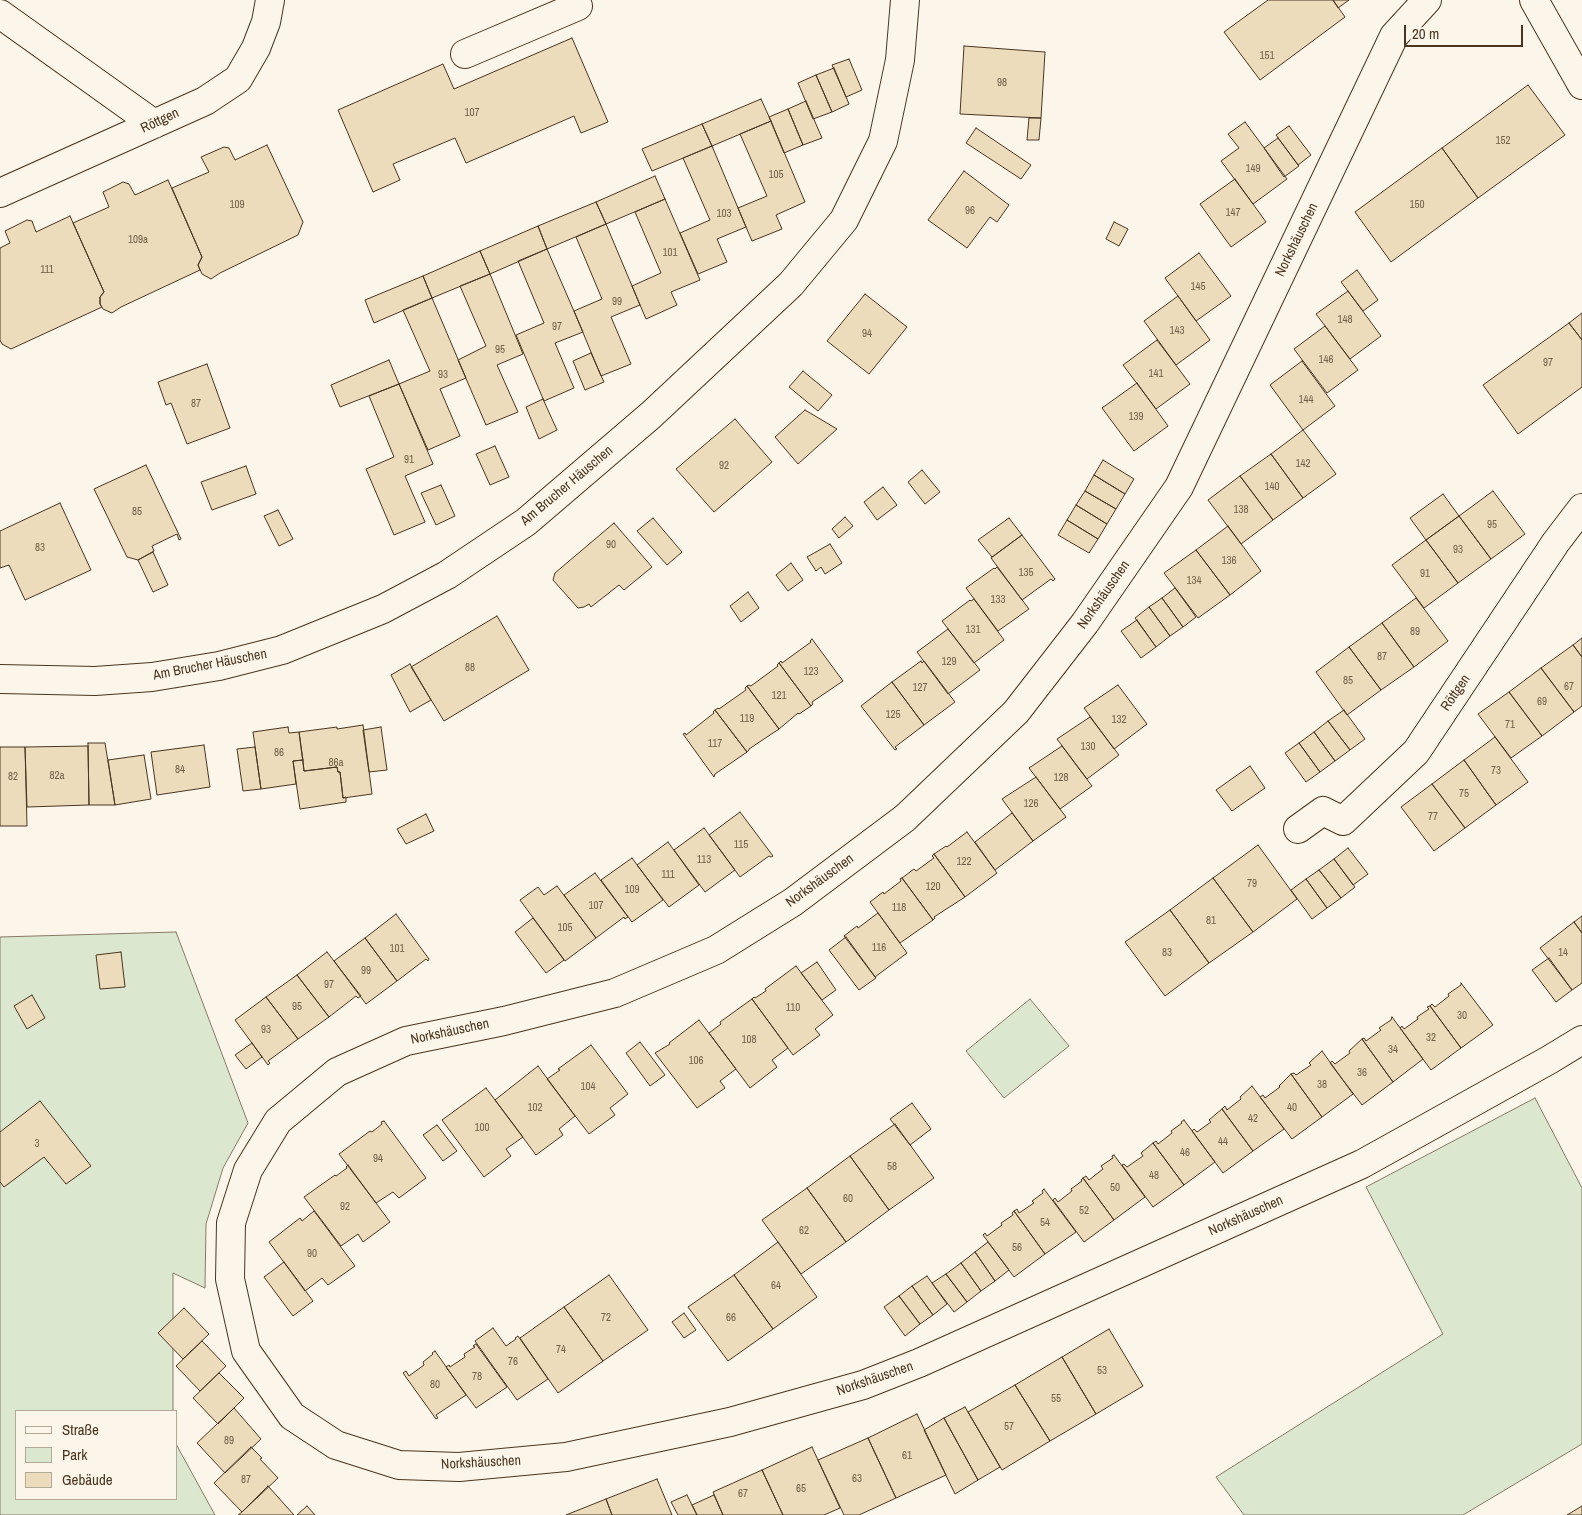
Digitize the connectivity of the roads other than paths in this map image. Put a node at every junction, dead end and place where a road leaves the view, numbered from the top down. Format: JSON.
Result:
{"nodes":[{"id":1,"x":270,"y":0,"type":"edge"},
{"id":2,"x":575,"y":0,"type":"edge"},
{"id":3,"x":905,"y":0,"type":"edge"},
{"id":4,"x":1426,"y":0,"type":"edge"},
{"id":5,"x":1534,"y":0,"type":"edge"},
{"id":6,"x":0,"y":14,"type":"edge"},
{"id":7,"x":464,"y":54,"type":"dead end"},
{"id":8,"x":1582,"y":85,"type":"edge"},
{"id":9,"x":154,"y":124,"type":"junction"},
{"id":10,"x":0,"y":193,"type":"edge"},
{"id":11,"x":1582,"y":508,"type":"edge"},
{"id":12,"x":0,"y":679,"type":"edge"},
{"id":13,"x":1298,"y":828,"type":"dead end"},
{"id":14,"x":1582,"y":1040,"type":"edge"}],
"edges":[{"from":1,"to":9,"type":"street","name":"Röttgen"},
{"from":2,"to":7,"type":"street"},
{"from":3,"to":12,"type":"street","name":"Am Brucher Häuschen"},
{"from":4,"to":14,"type":"street","name":"Norkshäuschen"},
{"from":5,"to":8,"type":"street"},
{"from":6,"to":9,"type":"street"},
{"from":9,"to":10,"type":"street","name":"Röttgen"},
{"from":11,"to":13,"type":"street","name":"Röttgen"}]}
